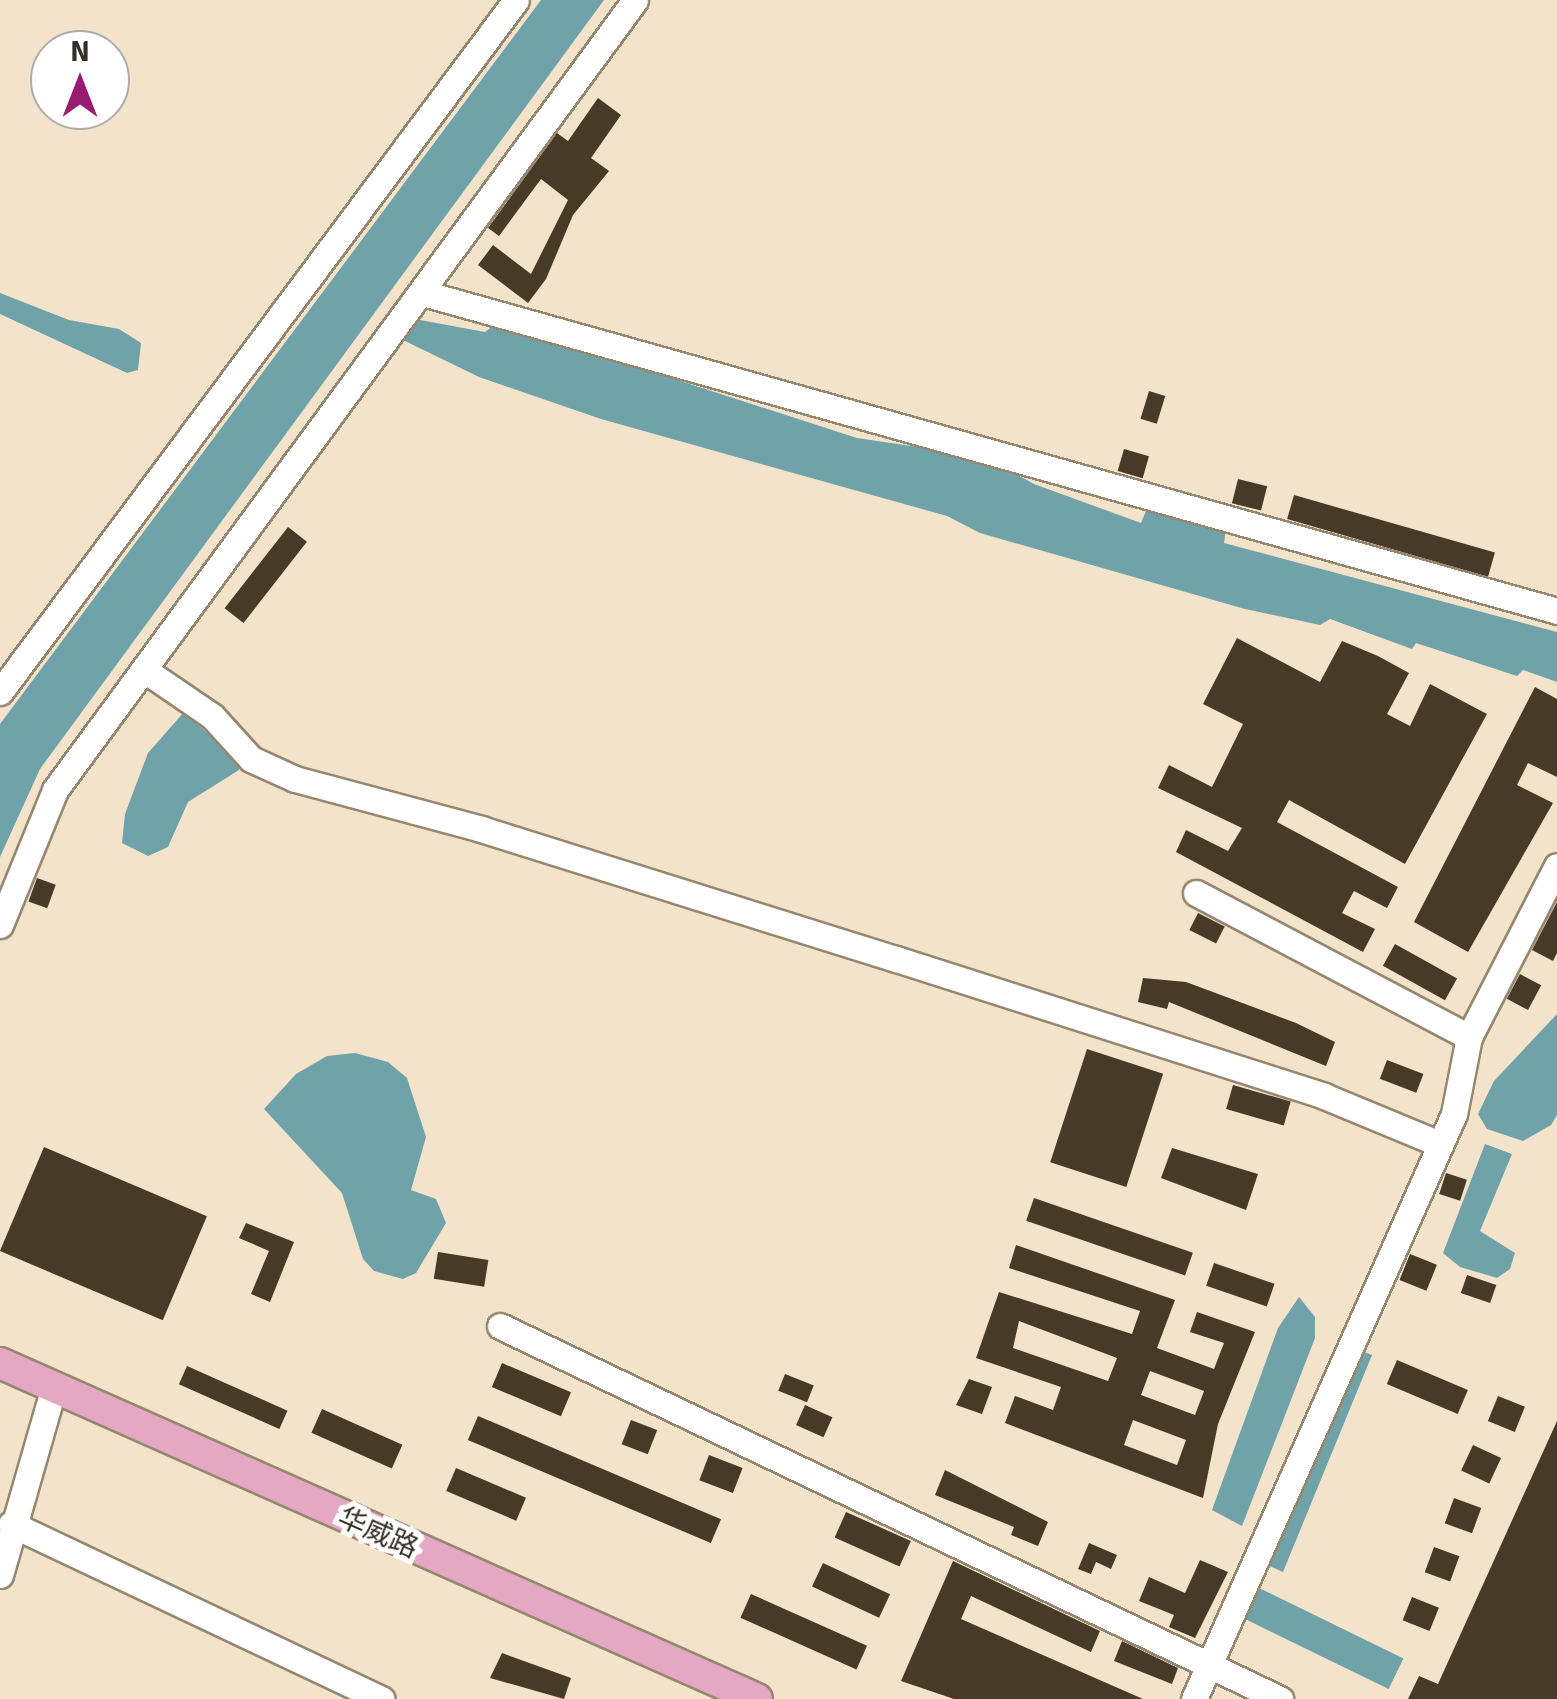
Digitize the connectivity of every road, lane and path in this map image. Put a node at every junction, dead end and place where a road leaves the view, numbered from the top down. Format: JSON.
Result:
{"nodes":[{"id":1,"x":516,"y":0,"type":"edge"},
{"id":2,"x":636,"y":0,"type":"edge"},
{"id":3,"x":422,"y":293,"type":"junction"},
{"id":4,"x":1557,"y":611,"type":"edge"},
{"id":5,"x":146,"y":671,"type":"junction"},
{"id":6,"x":0,"y":692,"type":"edge"},
{"id":7,"x":1557,"y":866,"type":"edge"},
{"id":8,"x":1196,"y":893,"type":"dead end"},
{"id":9,"x":0,"y":925,"type":"edge"},
{"id":10,"x":1469,"y":1037,"type":"junction"},
{"id":11,"x":1440,"y":1144,"type":"junction"},
{"id":12,"x":500,"y":1326,"type":"dead end"},
{"id":13,"x":0,"y":1363,"type":"edge"},
{"id":14,"x":54,"y":1387,"type":"junction"},
{"id":15,"x":11,"y":1524,"type":"junction"},
{"id":16,"x":0,"y":1576,"type":"edge"},
{"id":17,"x":1209,"y":1665,"type":"junction"},
{"id":18,"x":382,"y":1699,"type":"edge"},
{"id":19,"x":757,"y":1699,"type":"edge"},
{"id":20,"x":1194,"y":1699,"type":"edge"},
{"id":21,"x":1280,"y":1699,"type":"edge"}],
"edges":[{"from":1,"to":6,"type":"street"},
{"from":2,"to":3,"type":"street"},
{"from":3,"to":4,"type":"street"},
{"from":3,"to":5,"type":"street"},
{"from":5,"to":9,"type":"street"},
{"from":5,"to":11,"type":"street"},
{"from":7,"to":10,"type":"street"},
{"from":8,"to":10,"type":"street"},
{"from":10,"to":11,"type":"street"},
{"from":11,"to":17,"type":"street"},
{"from":12,"to":17,"type":"street"},
{"from":13,"to":14,"type":"main road","name":"华威路"},
{"from":14,"to":15,"type":"street"},
{"from":14,"to":19,"type":"main road","name":"华威路"},
{"from":15,"to":16,"type":"street"},
{"from":15,"to":18,"type":"street"},
{"from":17,"to":20,"type":"street"},
{"from":17,"to":21,"type":"street"}]}
